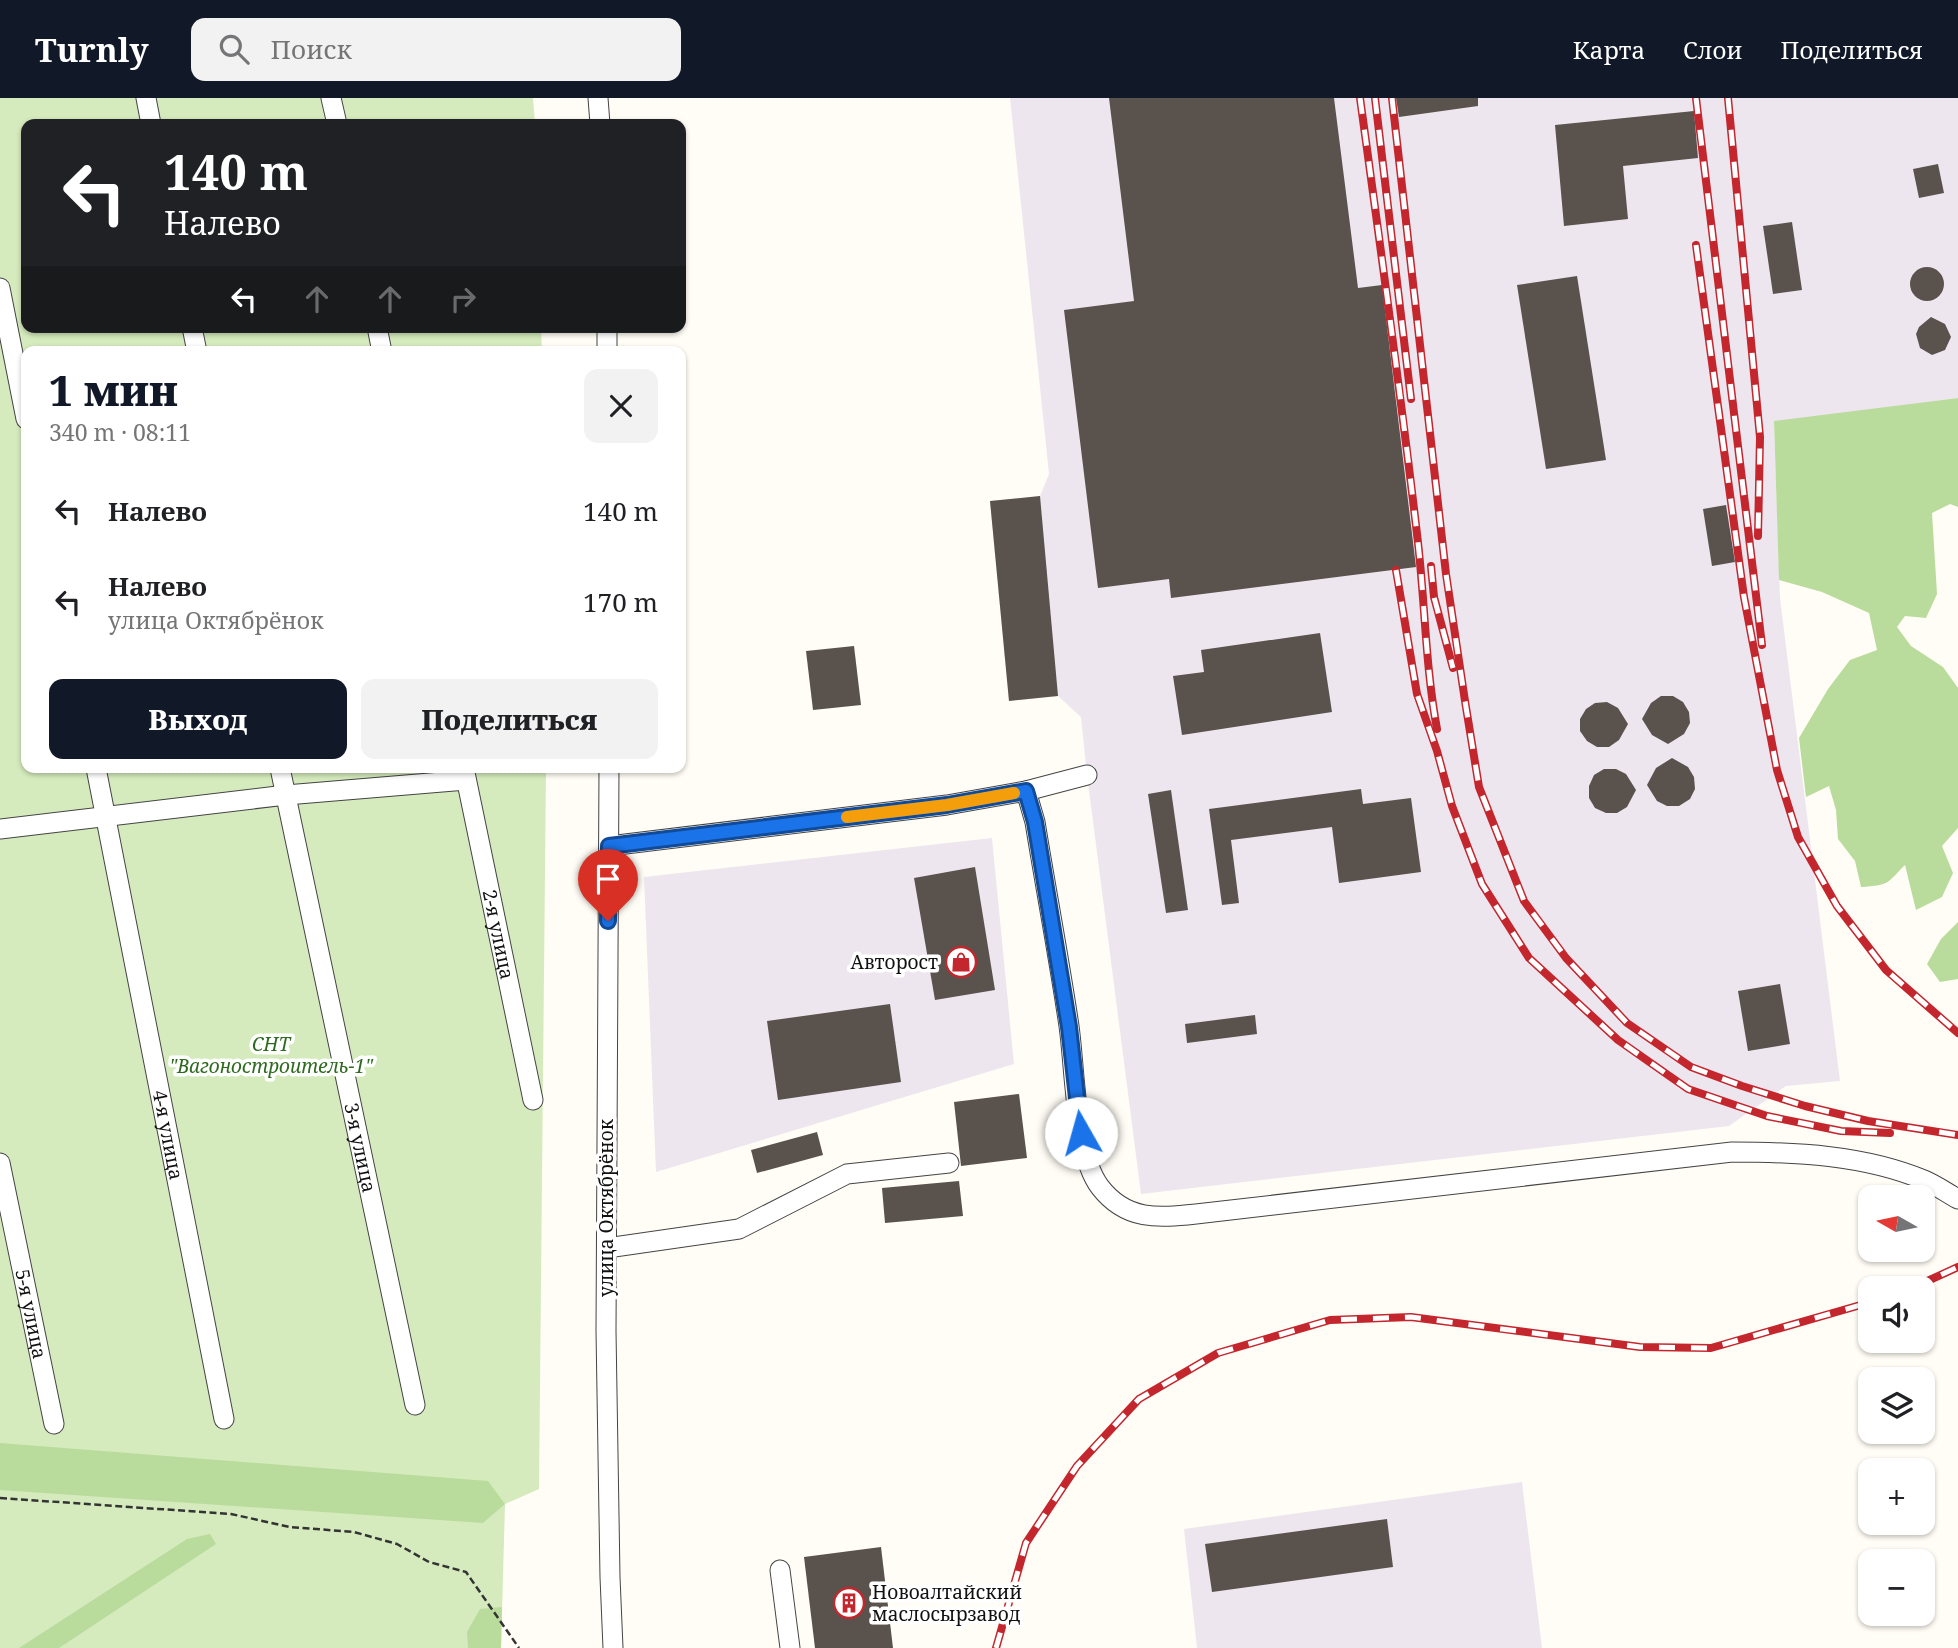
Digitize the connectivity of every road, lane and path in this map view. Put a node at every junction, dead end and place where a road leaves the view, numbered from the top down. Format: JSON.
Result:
{"nodes":[{"id":1,"x":146,"y":98,"type":"edge"},
{"id":2,"x":331,"y":98,"type":"edge"},
{"id":3,"x":598,"y":98,"type":"edge"},
{"id":4,"x":150,"y":119,"type":"edge"},
{"id":5,"x":336,"y":119,"type":"edge"},
{"id":6,"x":600,"y":119,"type":"edge"},
{"id":7,"x":0,"y":288,"type":"edge"},
{"id":8,"x":21,"y":394,"type":"edge"},
{"id":9,"x":97,"y":773,"type":"edge"},
{"id":10,"x":281,"y":773,"type":"edge"},
{"id":11,"x":608,"y":773,"type":"edge"},
{"id":12,"x":465,"y":774,"type":"edge"},
{"id":13,"x":1087,"y":775,"type":"dead end"},
{"id":14,"x":1026,"y":791,"type":"junction"},
{"id":15,"x":286,"y":795,"type":"junction"},
{"id":16,"x":106,"y":818,"type":"junction"},
{"id":17,"x":0,"y":829,"type":"edge"},
{"id":18,"x":609,"y":846,"type":"junction"},
{"id":19,"x":533,"y":1100,"type":"dead end"},
{"id":20,"x":0,"y":1163,"type":"edge"},
{"id":21,"x":949,"y":1163,"type":"dead end"},
{"id":22,"x":1958,"y":1199,"type":"edge"},
{"id":23,"x":607,"y":1248,"type":"junction"},
{"id":24,"x":415,"y":1405,"type":"dead end"},
{"id":25,"x":224,"y":1419,"type":"dead end"},
{"id":26,"x":54,"y":1424,"type":"dead end"},
{"id":27,"x":0,"y":1498,"type":"edge"},
{"id":28,"x":780,"y":1570,"type":"dead end"},
{"id":29,"x":519,"y":1648,"type":"edge"},
{"id":30,"x":613,"y":1648,"type":"edge"},
{"id":31,"x":790,"y":1648,"type":"edge"}],
"edges":[{"from":1,"to":4,"type":"street"},
{"from":2,"to":5,"type":"street"},
{"from":3,"to":6,"type":"street"},
{"from":7,"to":8,"type":"street"},
{"from":9,"to":16,"type":"street","name":"4-я улица"},
{"from":10,"to":15,"type":"street","name":"3-я улица"},
{"from":11,"to":18,"type":"street","name":"улица Октябрёнок"},
{"from":12,"to":15,"type":"street"},
{"from":12,"to":19,"type":"street","name":"2-я улица"},
{"from":13,"to":14,"type":"street"},
{"from":14,"to":18,"type":"street"},
{"from":14,"to":22,"type":"street"},
{"from":15,"to":16,"type":"street"},
{"from":15,"to":24,"type":"street","name":"3-я улица"},
{"from":16,"to":17,"type":"street"},
{"from":16,"to":25,"type":"street","name":"4-я улица"},
{"from":18,"to":23,"type":"street","name":"улица Октябрёнок"},
{"from":20,"to":26,"type":"street","name":"5-я улица"},
{"from":21,"to":23,"type":"street"},
{"from":23,"to":30,"type":"street","name":"улица Октябрёнок"},
{"from":27,"to":29,"type":"path"},
{"from":28,"to":31,"type":"street"}]}
